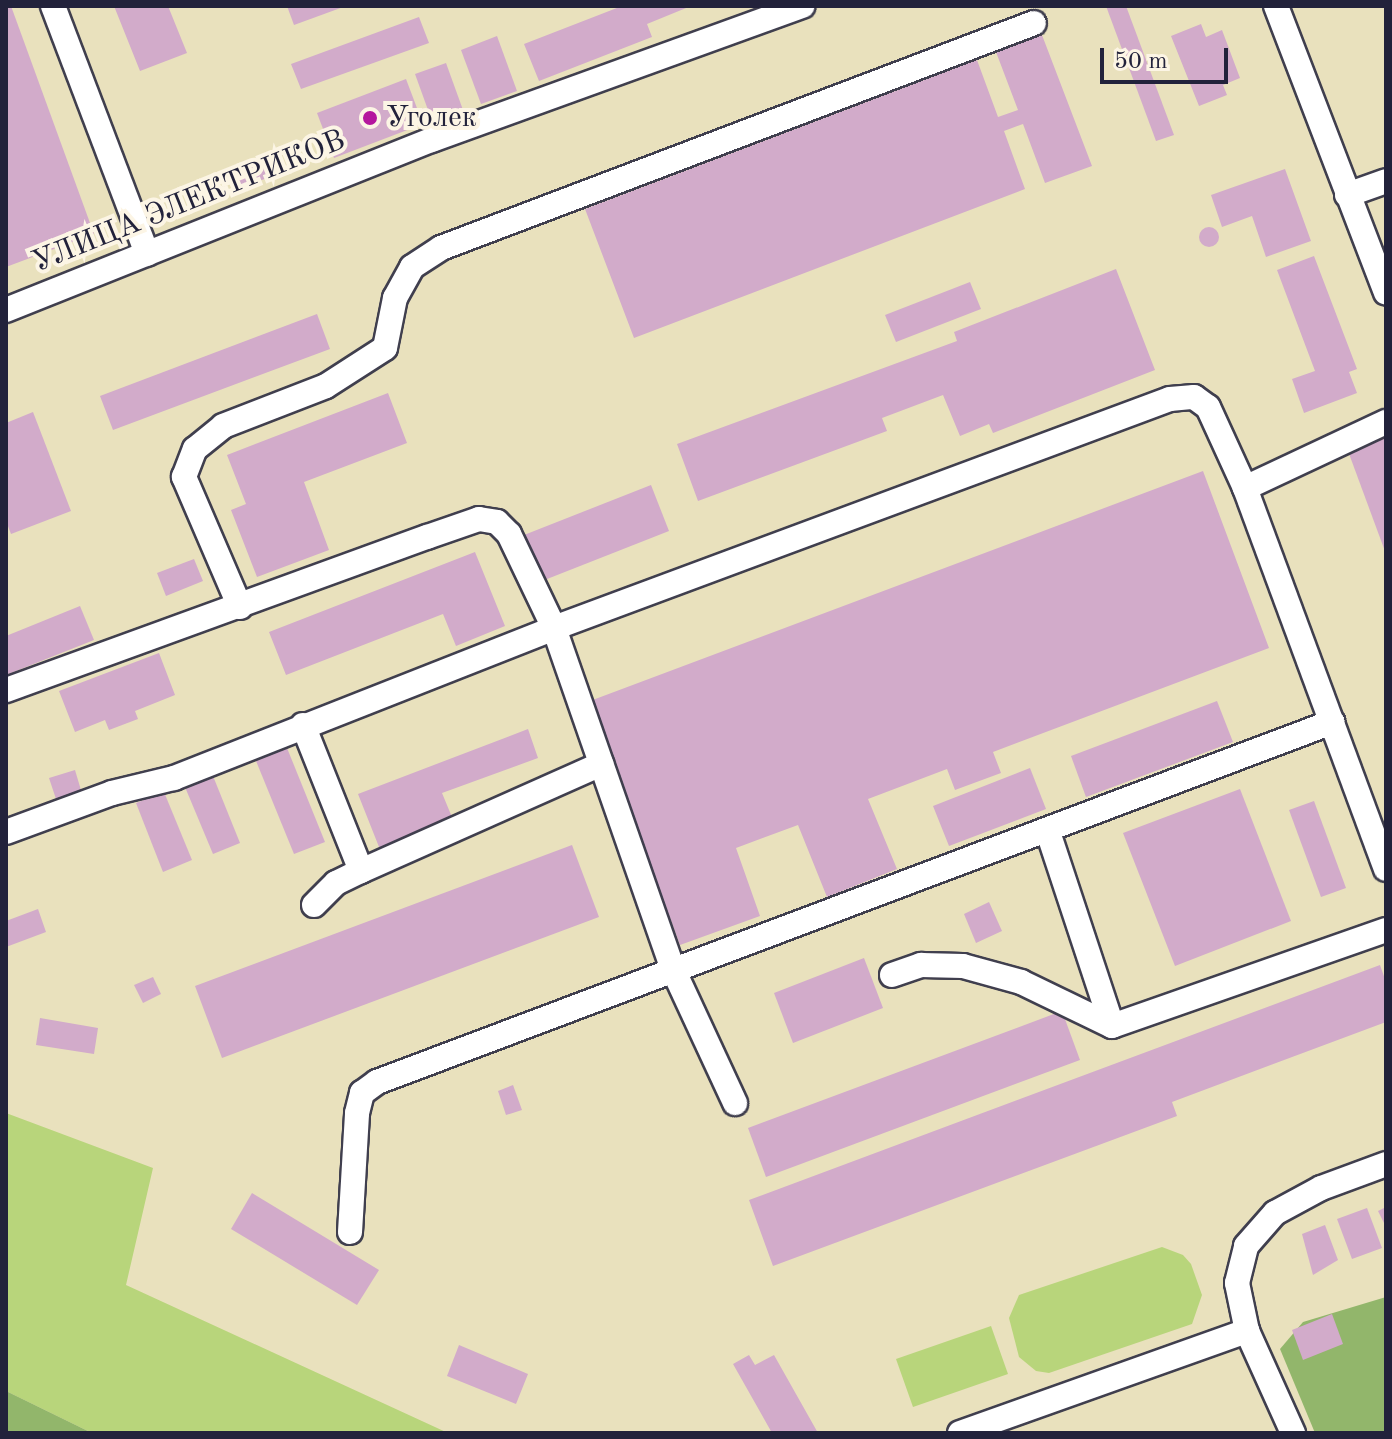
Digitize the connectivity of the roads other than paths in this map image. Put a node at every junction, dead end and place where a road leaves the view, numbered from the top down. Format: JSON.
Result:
{"nodes":[{"id":1,"x":53,"y":6,"type":"edge"},
{"id":2,"x":802,"y":6,"type":"edge"},
{"id":3,"x":1276,"y":6,"type":"edge"},
{"id":4,"x":1034,"y":23,"type":"dead end"},
{"id":5,"x":1386,"y":181,"type":"edge"},
{"id":6,"x":1347,"y":195,"type":"junction"},
{"id":7,"x":147,"y":254,"type":"junction"},
{"id":8,"x":1386,"y":293,"type":"edge"},
{"id":9,"x":6,"y":310,"type":"edge"},
{"id":10,"x":1386,"y":422,"type":"edge"},
{"id":11,"x":1245,"y":488,"type":"junction"},
{"id":12,"x":240,"y":607,"type":"junction"},
{"id":13,"x":554,"y":628,"type":"junction"},
{"id":14,"x":6,"y":690,"type":"edge"},
{"id":15,"x":1332,"y":722,"type":"junction"},
{"id":16,"x":303,"y":725,"type":"junction"},
{"id":17,"x":601,"y":764,"type":"junction"},
{"id":18,"x":6,"y":832,"type":"edge"},
{"id":19,"x":1048,"y":832,"type":"junction"},
{"id":20,"x":1386,"y":869,"type":"edge"},
{"id":21,"x":361,"y":871,"type":"junction"},
{"id":22,"x":314,"y":905,"type":"dead end"},
{"id":23,"x":1386,"y":930,"type":"edge"},
{"id":24,"x":672,"y":967,"type":"junction"},
{"id":25,"x":892,"y":975,"type":"dead end"},
{"id":26,"x":1112,"y":1026,"type":"junction"},
{"id":27,"x":735,"y":1103,"type":"dead end"},
{"id":28,"x":1386,"y":1164,"type":"edge"},
{"id":29,"x":350,"y":1232,"type":"dead end"},
{"id":30,"x":1247,"y":1331,"type":"junction"},
{"id":31,"x":960,"y":1433,"type":"edge"},
{"id":32,"x":1293,"y":1433,"type":"edge"}],
"edges":[{"from":1,"to":7,"type":"street"},
{"from":2,"to":7,"type":"street","name":"УЛИЦА ЭЛЕКТРИКОВ"},
{"from":3,"to":6,"type":"street"},
{"from":4,"to":12,"type":"street"},
{"from":5,"to":6,"type":"street"},
{"from":6,"to":8,"type":"street"},
{"from":7,"to":9,"type":"street","name":"УЛИЦА ЭЛЕКТРИКОВ"},
{"from":10,"to":11,"type":"street"},
{"from":11,"to":13,"type":"street"},
{"from":11,"to":15,"type":"street"},
{"from":12,"to":13,"type":"street"},
{"from":12,"to":14,"type":"street"},
{"from":13,"to":16,"type":"street"},
{"from":13,"to":17,"type":"street"},
{"from":15,"to":19,"type":"street"},
{"from":15,"to":20,"type":"street"},
{"from":16,"to":18,"type":"street"},
{"from":16,"to":21,"type":"street"},
{"from":17,"to":21,"type":"street"},
{"from":17,"to":24,"type":"street"},
{"from":19,"to":24,"type":"street"},
{"from":19,"to":26,"type":"street"},
{"from":21,"to":22,"type":"street"},
{"from":23,"to":26,"type":"street"},
{"from":24,"to":27,"type":"street"},
{"from":24,"to":29,"type":"street"},
{"from":25,"to":26,"type":"street"},
{"from":28,"to":30,"type":"street"},
{"from":30,"to":31,"type":"street"},
{"from":30,"to":32,"type":"street"}]}
